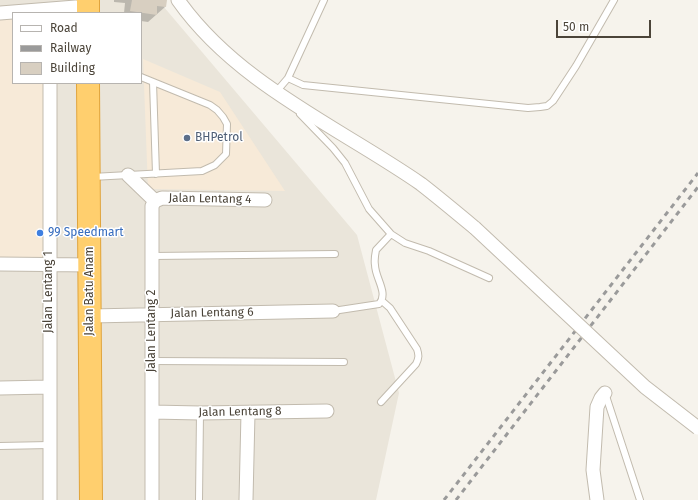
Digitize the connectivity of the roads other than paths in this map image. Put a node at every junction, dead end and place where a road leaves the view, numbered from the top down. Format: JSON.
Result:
{"nodes":[{"id":1,"x":178,"y":0,"type":"edge"},
{"id":2,"x":324,"y":0,"type":"edge"},
{"id":3,"x":614,"y":0,"type":"edge"},
{"id":4,"x":88,"y":6,"type":"edge"},
{"id":5,"x":45,"y":8,"type":"edge"},
{"id":6,"x":0,"y":13,"type":"edge"},
{"id":7,"x":142,"y":77,"type":"edge"},
{"id":8,"x":288,"y":78,"type":"junction"},
{"id":9,"x":153,"y":82,"type":"junction"},
{"id":10,"x":50,"y":84,"type":"edge"},
{"id":11,"x":88,"y":84,"type":"edge"},
{"id":12,"x":276,"y":92,"type":"junction"},
{"id":13,"x":156,"y":174,"type":"junction"},
{"id":14,"x":128,"y":176,"type":"junction"},
{"id":15,"x":89,"y":177,"type":"junction"},
{"id":16,"x":265,"y":200,"type":"dead end"},
{"id":17,"x":155,"y":201,"type":"junction"},
{"id":18,"x":391,"y":234,"type":"junction"},
{"id":19,"x":335,"y":254,"type":"dead end"},
{"id":20,"x":153,"y":256,"type":"junction"},
{"id":21,"x":49,"y":263,"type":"junction"},
{"id":22,"x":0,"y":264,"type":"edge"},
{"id":23,"x":90,"y":264,"type":"junction"},
{"id":24,"x":489,"y":278,"type":"dead end"},
{"id":25,"x":382,"y":301,"type":"junction"},
{"id":26,"x":333,"y":311,"type":"joint"},
{"id":27,"x":151,"y":314,"type":"junction"},
{"id":28,"x":91,"y":316,"type":"junction"},
{"id":29,"x":152,"y":361,"type":"junction"},
{"id":30,"x":344,"y":362,"type":"dead end"},
{"id":31,"x":49,"y":387,"type":"junction"},
{"id":32,"x":0,"y":388,"type":"edge"},
{"id":33,"x":605,"y":393,"type":"joint"},
{"id":34,"x":381,"y":402,"type":"dead end"},
{"id":35,"x":327,"y":411,"type":"dead end"},
{"id":36,"x":152,"y":412,"type":"junction"},
{"id":37,"x":200,"y":413,"type":"junction"},
{"id":38,"x":248,"y":413,"type":"junction"},
{"id":39,"x":698,"y":428,"type":"edge"},
{"id":40,"x":49,"y":445,"type":"junction"},
{"id":41,"x":0,"y":446,"type":"edge"},
{"id":42,"x":50,"y":500,"type":"edge"},
{"id":43,"x":91,"y":500,"type":"edge"},
{"id":44,"x":152,"y":500,"type":"edge"},
{"id":45,"x":199,"y":500,"type":"edge"},
{"id":46,"x":246,"y":500,"type":"edge"},
{"id":47,"x":598,"y":500,"type":"edge"},
{"id":48,"x":640,"y":500,"type":"edge"}],
"edges":[{"from":1,"to":12,"type":"street"},
{"from":2,"to":8,"type":"lane"},
{"from":3,"to":8,"type":"lane"},
{"from":4,"to":5,"type":"street"},
{"from":5,"to":6,"type":"street"},
{"from":7,"to":9,"type":"lane"},
{"from":8,"to":12,"type":"lane"},
{"from":9,"to":13,"type":"lane"},
{"from":9,"to":13,"type":"lane"},
{"from":10,"to":21,"type":"street","name":"Jalan Lentang 1"},
{"from":11,"to":15,"type":"highway","name":"Jalan Batu Anam"},
{"from":12,"to":18,"type":"lane"},
{"from":12,"to":39,"type":"street","bridge":true},
{"from":13,"to":14,"type":"lane"},
{"from":14,"to":15,"type":"lane"},
{"from":14,"to":17,"type":"street"},
{"from":15,"to":23,"type":"highway","name":"Jalan Batu Anam"},
{"from":16,"to":17,"type":"street","name":"Jalan Lentang 4"},
{"from":17,"to":20,"type":"street","name":"Jalan Lentang 2"},
{"from":18,"to":24,"type":"lane"},
{"from":18,"to":25,"type":"lane"},
{"from":19,"to":20,"type":"lane"},
{"from":20,"to":27,"type":"street","name":"Jalan Lentang 2"},
{"from":21,"to":22,"type":"street"},
{"from":21,"to":23,"type":"street"},
{"from":21,"to":31,"type":"street","name":"Jalan Lentang 1"},
{"from":23,"to":28,"type":"highway","name":"Jalan Batu Anam"},
{"from":25,"to":26,"type":"lane"},
{"from":25,"to":34,"type":"lane"},
{"from":26,"to":27,"type":"street","name":"Jalan Lentang 6"},
{"from":27,"to":28,"type":"street","name":"Jalan Lentang 6"},
{"from":27,"to":29,"type":"street","name":"Jalan Lentang 2"},
{"from":28,"to":43,"type":"highway","name":"Jalan Batu Anam"},
{"from":29,"to":30,"type":"lane"},
{"from":29,"to":36,"type":"street","name":"Jalan Lentang 2"},
{"from":31,"to":32,"type":"street"},
{"from":31,"to":40,"type":"street","name":"Jalan Lentang 1"},
{"from":33,"to":47,"type":"street"},
{"from":33,"to":48,"type":"lane"},
{"from":35,"to":38,"type":"street","name":"Jalan Lentang 8"},
{"from":36,"to":37,"type":"street","name":"Jalan Lentang 8"},
{"from":36,"to":44,"type":"street","name":"Jalan Lentang 2"},
{"from":37,"to":38,"type":"street","name":"Jalan Lentang 8"},
{"from":37,"to":45,"type":"lane"},
{"from":38,"to":46,"type":"street"},
{"from":40,"to":41,"type":"lane"},
{"from":40,"to":42,"type":"street","name":"Jalan Lentang 1"}]}
